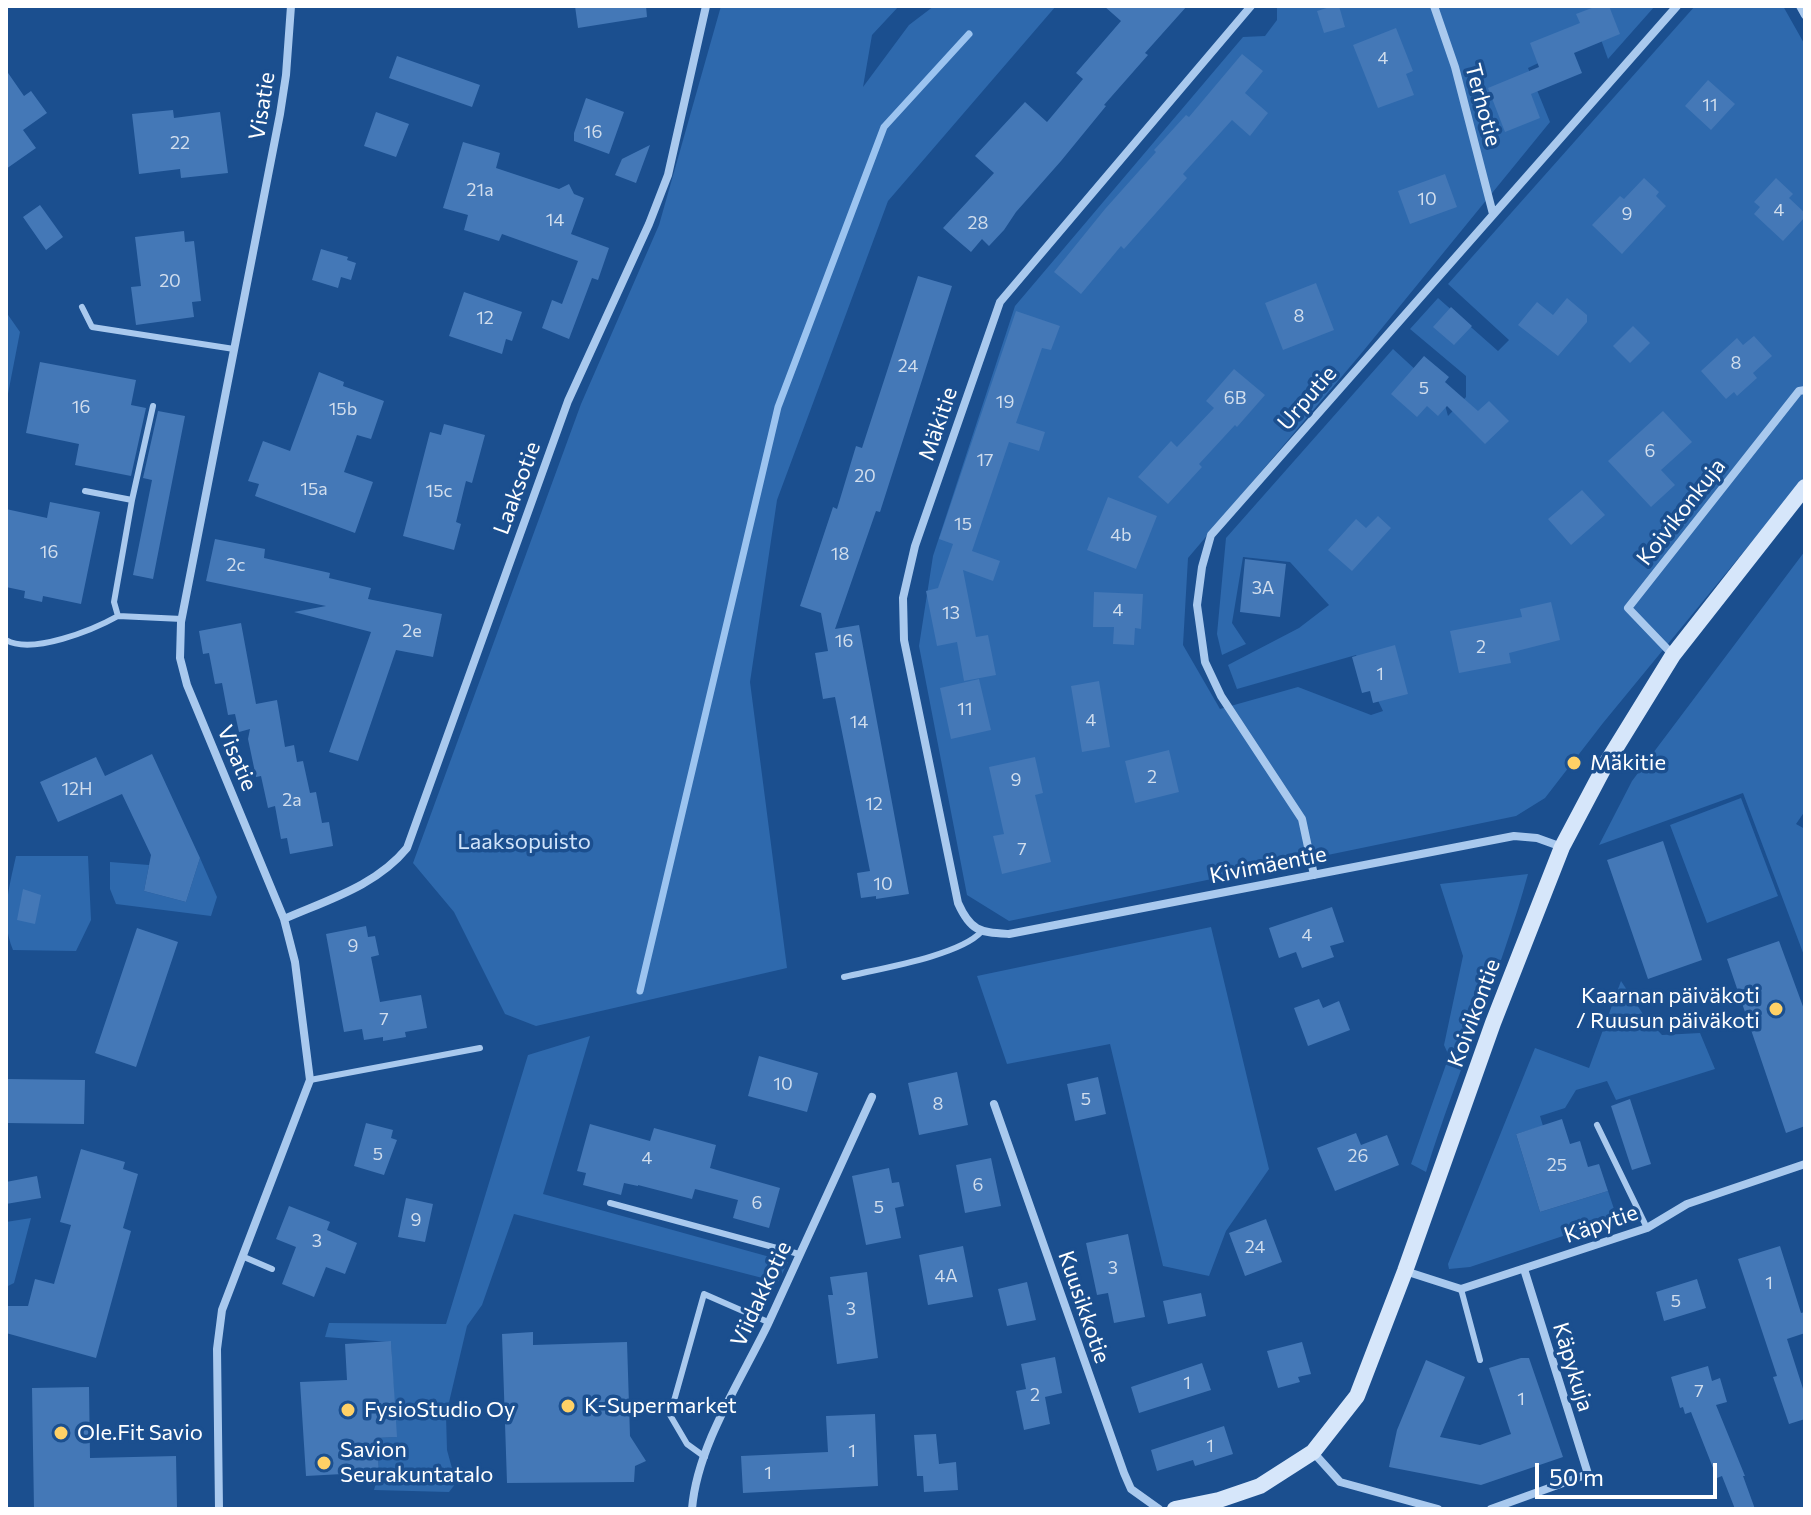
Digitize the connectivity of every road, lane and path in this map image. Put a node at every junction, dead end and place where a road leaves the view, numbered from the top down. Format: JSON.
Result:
{"nodes":[{"id":1,"x":291,"y":6,"type":"edge"},
{"id":2,"x":706,"y":6,"type":"edge"},
{"id":3,"x":1251,"y":6,"type":"edge"},
{"id":4,"x":1434,"y":6,"type":"edge"},
{"id":5,"x":1677,"y":6,"type":"edge"},
{"id":6,"x":1800,"y":6,"type":"edge"},
{"id":7,"x":1805,"y":15,"type":"edge"},
{"id":8,"x":1493,"y":214,"type":"junction"},
{"id":9,"x":82,"y":307,"type":"dead end"},
{"id":10,"x":234,"y":349,"type":"junction"},
{"id":11,"x":1805,"y":390,"type":"edge"},
{"id":12,"x":153,"y":406,"type":"dead end"},
{"id":13,"x":1805,"y":487,"type":"edge"},
{"id":14,"x":85,"y":491,"type":"dead end"},
{"id":15,"x":132,"y":500,"type":"junction"},
{"id":16,"x":118,"y":616,"type":"junction"},
{"id":17,"x":182,"y":619,"type":"junction"},
{"id":18,"x":6,"y":640,"type":"edge"},
{"id":19,"x":1673,"y":655,"type":"junction"},
{"id":20,"x":1562,"y":847,"type":"junction"},
{"id":21,"x":1314,"y":875,"type":"junction"},
{"id":22,"x":284,"y":919,"type":"junction"},
{"id":23,"x":981,"y":932,"type":"junction"},
{"id":24,"x":844,"y":977,"type":"dead end"},
{"id":25,"x":480,"y":1048,"type":"dead end"},
{"id":26,"x":310,"y":1080,"type":"junction"},
{"id":27,"x":872,"y":1097,"type":"dead end"},
{"id":28,"x":994,"y":1104,"type":"dead end"},
{"id":29,"x":1597,"y":1125,"type":"dead end"},
{"id":30,"x":1805,"y":1164,"type":"edge"},
{"id":31,"x":610,"y":1203,"type":"dead end"},
{"id":32,"x":1647,"y":1228,"type":"junction"},
{"id":33,"x":799,"y":1254,"type":"junction"},
{"id":34,"x":244,"y":1257,"type":"junction"},
{"id":35,"x":272,"y":1269,"type":"dead end"},
{"id":36,"x":1524,"y":1269,"type":"junction"},
{"id":37,"x":1405,"y":1271,"type":"junction"},
{"id":38,"x":1461,"y":1289,"type":"junction"},
{"id":39,"x":768,"y":1322,"type":"junction"},
{"id":40,"x":1480,"y":1360,"type":"dead end"},
{"id":41,"x":1313,"y":1452,"type":"junction"},
{"id":42,"x":705,"y":1457,"type":"junction"},
{"id":43,"x":219,"y":1509,"type":"edge"},
{"id":44,"x":692,"y":1509,"type":"edge"},
{"id":45,"x":1159,"y":1509,"type":"edge"},
{"id":46,"x":1175,"y":1509,"type":"edge"},
{"id":47,"x":1438,"y":1509,"type":"edge"},
{"id":48,"x":1491,"y":1509,"type":"edge"}],
"edges":[{"from":1,"to":10,"type":"street","name":"Visatie"},
{"from":2,"to":22,"type":"street","name":"Laaksotie"},
{"from":3,"to":23,"type":"street","name":"Mäkitie"},
{"from":4,"to":8,"type":"street","name":"Terhotie"},
{"from":5,"to":8,"type":"street","name":"Urputie"},
{"from":6,"to":7,"type":"street"},
{"from":8,"to":21,"type":"street","name":"Urputie"},
{"from":9,"to":10,"type":"lane"},
{"from":10,"to":17,"type":"street","name":"Visatie"},
{"from":11,"to":19,"type":"street","name":"Koivikonkuja"},
{"from":12,"to":15,"type":"lane"},
{"from":13,"to":19,"type":"main road","name":"Koivikontie"},
{"from":14,"to":15,"type":"lane"},
{"from":15,"to":16,"type":"lane"},
{"from":16,"to":17,"type":"lane"},
{"from":16,"to":18,"type":"lane"},
{"from":17,"to":22,"type":"street","name":"Visatie"},
{"from":19,"to":20,"type":"main road","name":"Koivikontie"},
{"from":20,"to":21,"type":"street","name":"Kivimäentie"},
{"from":20,"to":37,"type":"main road","name":"Koivikontie"},
{"from":21,"to":23,"type":"street","name":"Kivimäentie"},
{"from":22,"to":26,"type":"street","name":"Visatie"},
{"from":23,"to":24,"type":"lane"},
{"from":25,"to":26,"type":"lane"},
{"from":26,"to":34,"type":"street","name":"Visatie"},
{"from":27,"to":33,"type":"street","name":"Viidakkotie"},
{"from":28,"to":45,"type":"street","name":"Kuusikkotie"},
{"from":29,"to":32,"type":"lane"},
{"from":30,"to":32,"type":"street","name":"Käpytie"},
{"from":31,"to":33,"type":"lane"},
{"from":32,"to":36,"type":"street","name":"Käpytie"},
{"from":33,"to":39,"type":"street","name":"Viidakkotie"},
{"from":34,"to":35,"type":"lane"},
{"from":34,"to":43,"type":"street","name":"Visatie"},
{"from":36,"to":38,"type":"street","name":"Käpytie"},
{"from":36,"to":48,"type":"street","name":"Käpykuja"},
{"from":37,"to":38,"type":"street"},
{"from":37,"to":41,"type":"main road","name":"Koivikontie"},
{"from":38,"to":40,"type":"lane"},
{"from":39,"to":42,"type":"street","name":"Viidakkotie"},
{"from":39,"to":42,"type":"lane"},
{"from":41,"to":46,"type":"main road","name":"Koivikontie"},
{"from":41,"to":47,"type":"street"},
{"from":42,"to":44,"type":"street","name":"Viidakkotie"}]}
